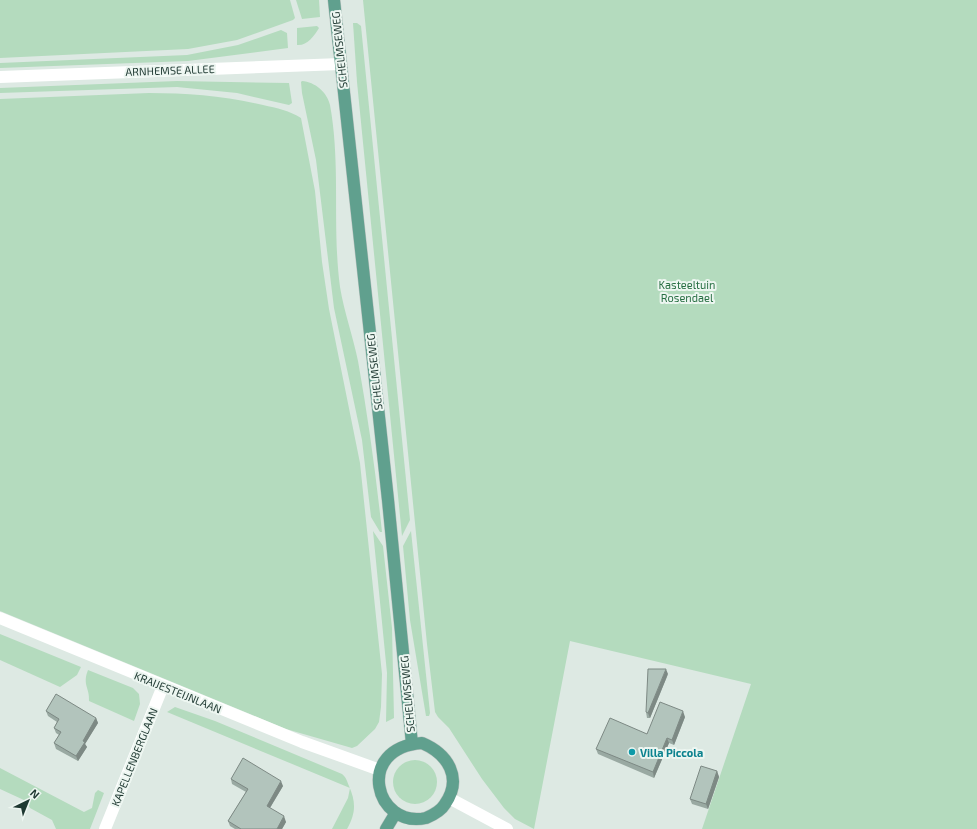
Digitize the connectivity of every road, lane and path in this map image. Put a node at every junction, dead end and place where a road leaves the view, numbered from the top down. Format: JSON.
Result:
{"nodes":[{"id":1,"x":334,"y":0,"type":"edge"},
{"id":2,"x":341,"y":64,"type":"junction"},
{"id":3,"x":0,"y":77,"type":"edge"},
{"id":4,"x":0,"y":618,"type":"edge"},
{"id":5,"x":163,"y":686,"type":"junction"},
{"id":6,"x":412,"y":744,"type":"junction"},
{"id":7,"x":380,"y":770,"type":"junction"},
{"id":8,"x":449,"y":798,"type":"junction"},
{"id":9,"x":395,"y":814,"type":"junction"},
{"id":10,"x":105,"y":829,"type":"edge"},
{"id":11,"x":386,"y":829,"type":"edge"},
{"id":12,"x":507,"y":829,"type":"edge"}],
"edges":[{"from":1,"to":2,"type":"main road","name":"SCHELMSEWEG"},
{"from":2,"to":3,"type":"street","name":"ARNHEMSE ALLEE"},
{"from":2,"to":6,"type":"main road","name":"SCHELMSEWEG"},
{"from":4,"to":5,"type":"street","name":"KRAIJESTEIJNLAAN"},
{"from":5,"to":7,"type":"street","name":"KRAIJESTEIJNLAAN"},
{"from":5,"to":10,"type":"street","name":"KAPELLENBERGLAAN"},
{"from":6,"to":7,"type":"main road"},
{"from":6,"to":8,"type":"main road"},
{"from":7,"to":9,"type":"main road"},
{"from":8,"to":9,"type":"main road"},
{"from":8,"to":12,"type":"street"},
{"from":9,"to":11,"type":"main road"}]}
